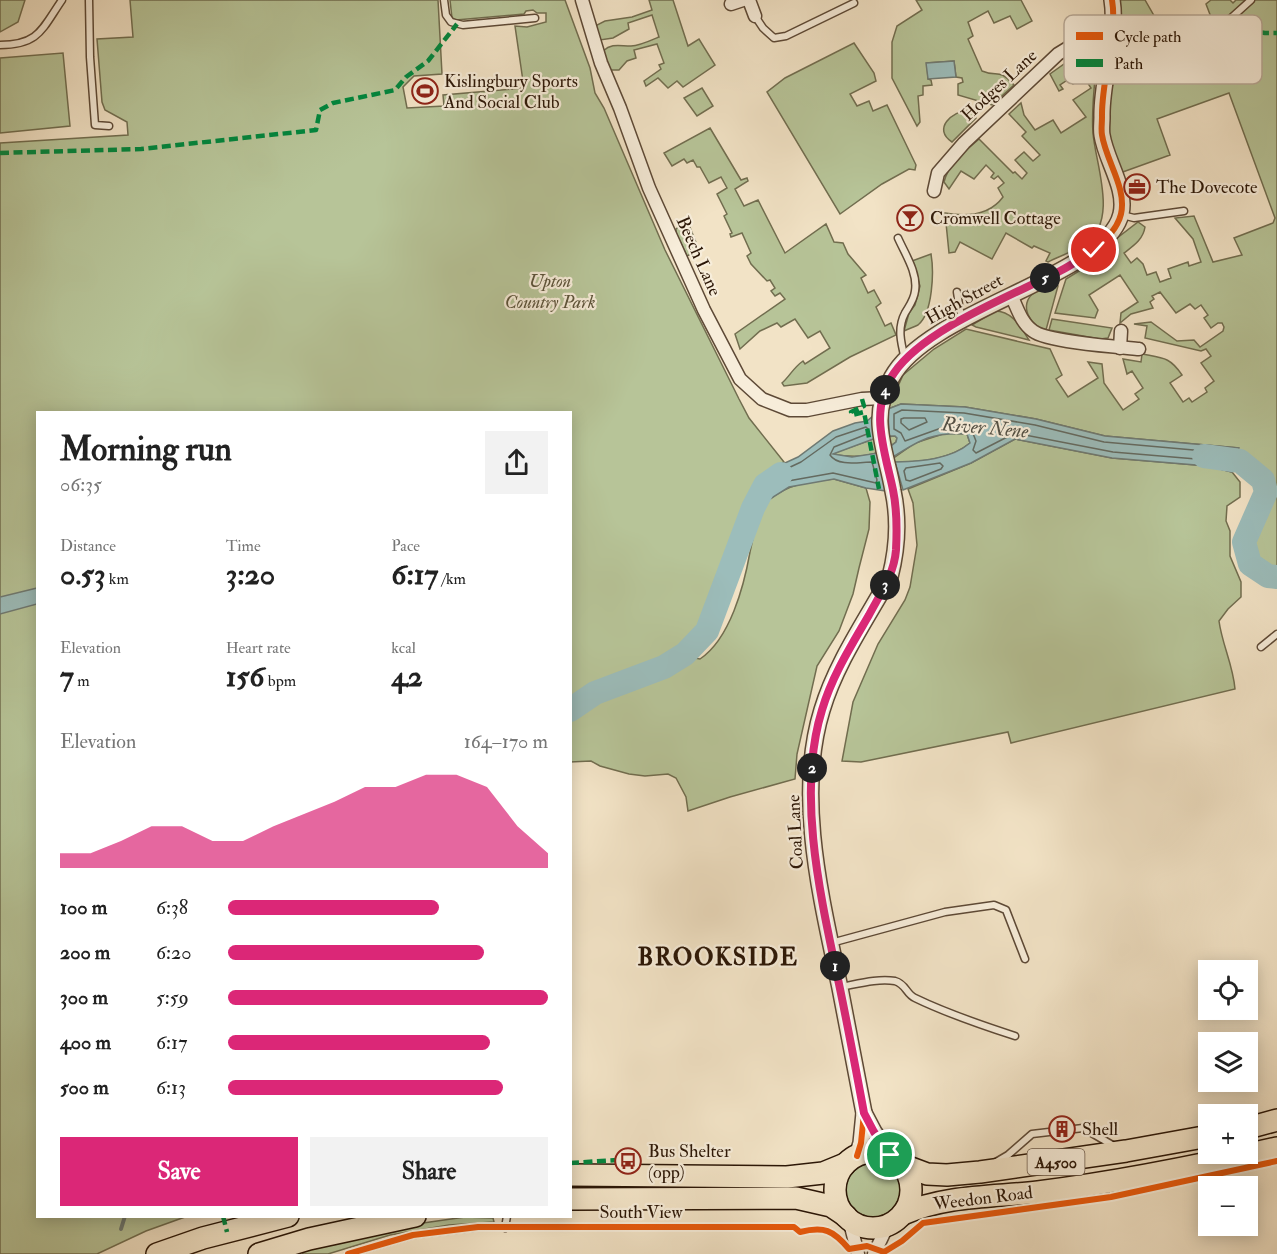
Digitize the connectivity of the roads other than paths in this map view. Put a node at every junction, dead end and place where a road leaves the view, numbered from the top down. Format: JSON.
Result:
{"nodes":[{"id":1,"x":62,"y":0,"type":"edge"},
{"id":2,"x":89,"y":0,"type":"edge"},
{"id":3,"x":444,"y":0,"type":"edge"},
{"id":4,"x":582,"y":0,"type":"edge"},
{"id":5,"x":749,"y":0,"type":"edge"},
{"id":6,"x":1251,"y":0,"type":"edge"},
{"id":7,"x":854,"y":3,"type":"dead end"},
{"id":8,"x":1234,"y":15,"type":"edge"},
{"id":9,"x":755,"y":16,"type":"joint"},
{"id":10,"x":535,"y":18,"type":"dead end"},
{"id":11,"x":0,"y":45,"type":"edge"},
{"id":12,"x":1064,"y":50,"type":"edge"},
{"id":13,"x":1104,"y":84,"type":"edge"},
{"id":14,"x":109,"y":126,"type":"dead end"},
{"id":15,"x":934,"y":191,"type":"dead end"},
{"id":16,"x":1184,"y":211,"type":"dead end"},
{"id":17,"x":1121,"y":214,"type":"junction"},
{"id":18,"x":898,"y":238,"type":"dead end"},
{"id":19,"x":957,"y":292,"type":"dead end"},
{"id":20,"x":1011,"y":295,"type":"junction"},
{"id":21,"x":964,"y":319,"type":"junction"},
{"id":22,"x":1121,"y":331,"type":"dead end"},
{"id":23,"x":1120,"y":348,"type":"junction"},
{"id":24,"x":1139,"y":350,"type":"dead end"},
{"id":25,"x":905,"y":360,"type":"junction"},
{"id":26,"x":881,"y":405,"type":"junction"},
{"id":27,"x":1277,"y":634,"type":"edge"},
{"id":28,"x":1261,"y":647,"type":"dead end"},
{"id":29,"x":830,"y":943,"type":"junction"},
{"id":30,"x":1025,"y":959,"type":"dead end"},
{"id":31,"x":840,"y":988,"type":"junction"},
{"id":32,"x":1015,"y":1036,"type":"dead end"},
{"id":33,"x":864,"y":1113,"type":"junction"},
{"id":34,"x":1277,"y":1120,"type":"edge"},
{"id":35,"x":1258,"y":1125,"type":"edge"},
{"id":36,"x":1198,"y":1138,"type":"edge"},
{"id":37,"x":1277,"y":1148,"type":"edge"},
{"id":38,"x":1126,"y":1151,"type":"junction"},
{"id":39,"x":851,"y":1160,"type":"junction"},
{"id":40,"x":896,"y":1160,"type":"junction"},
{"id":41,"x":980,"y":1172,"type":"junction"},
{"id":42,"x":572,"y":1175,"type":"edge"},
{"id":43,"x":572,"y":1199,"type":"edge"},
{"id":44,"x":847,"y":1217,"type":"junction"},
{"id":45,"x":280,"y":1218,"type":"edge"},
{"id":46,"x":406,"y":1218,"type":"edge"},
{"id":47,"x":507,"y":1218,"type":"edge"},
{"id":48,"x":898,"y":1218,"type":"junction"},
{"id":49,"x":505,"y":1227,"type":"junction"},
{"id":50,"x":794,"y":1227,"type":"dead end"},
{"id":51,"x":157,"y":1254,"type":"edge"},
{"id":52,"x":259,"y":1254,"type":"edge"},
{"id":53,"x":348,"y":1254,"type":"edge"},
{"id":54,"x":858,"y":1254,"type":"edge"},
{"id":55,"x":874,"y":1254,"type":"edge"}],
"edges":[{"from":1,"to":11,"type":"lane"},
{"from":2,"to":14,"type":"lane"},
{"from":3,"to":10,"type":"lane"},
{"from":4,"to":26,"type":"street","name":"Beech Lane"},
{"from":5,"to":9,"type":"street"},
{"from":6,"to":8,"type":"lane"},
{"from":7,"to":9,"type":"lane"},
{"from":12,"to":15,"type":"street","name":"Hodges Lane"},
{"from":13,"to":17,"type":"street"},
{"from":16,"to":17,"type":"lane"},
{"from":17,"to":20,"type":"street","name":"High Street"},
{"from":18,"to":25,"type":"lane"},
{"from":19,"to":21,"type":"lane"},
{"from":20,"to":21,"type":"street","name":"High Street"},
{"from":20,"to":23,"type":"street"},
{"from":21,"to":25,"type":"street","name":"High Street"},
{"from":22,"to":23,"type":"street"},
{"from":23,"to":24,"type":"street"},
{"from":25,"to":26,"type":"street","name":"High Street"},
{"from":26,"to":29,"type":"street","name":"Coal Lane"},
{"from":27,"to":28,"type":"lane"},
{"from":29,"to":30,"type":"lane"},
{"from":29,"to":31,"type":"street","name":"Coal Lane"},
{"from":31,"to":32,"type":"lane"},
{"from":31,"to":33,"type":"street","name":"Coal Lane"},
{"from":33,"to":39,"type":"street","name":"Coal Lane"},
{"from":33,"to":40,"type":"street","name":"Coal Lane"},
{"from":34,"to":35,"type":"highway"},
{"from":36,"to":38,"type":"highway","name":"Weedon Road","number":"A4500"},
{"from":37,"to":48,"type":"highway","name":"Weedon Road","number":"A4500"},
{"from":38,"to":41,"type":"highway","name":"Weedon Road","number":"A4500"},
{"from":38,"to":41,"type":"lane"},
{"from":39,"to":40,"type":"highway"},
{"from":39,"to":42,"type":"highway"},
{"from":39,"to":44,"type":"highway"},
{"from":40,"to":41,"type":"highway","name":"Weedon Road","number":"A4500"},
{"from":40,"to":48,"type":"highway"},
{"from":43,"to":44,"type":"highway"},
{"from":44,"to":48,"type":"highway"},
{"from":44,"to":54,"type":"street"},
{"from":45,"to":51,"type":"highway"},
{"from":46,"to":52,"type":"highway"},
{"from":47,"to":49,"type":"lane"},
{"from":48,"to":55,"type":"street"},
{"from":49,"to":50,"type":"lane","name":"South View"},
{"from":49,"to":53,"type":"lane","name":"South View"}]}
